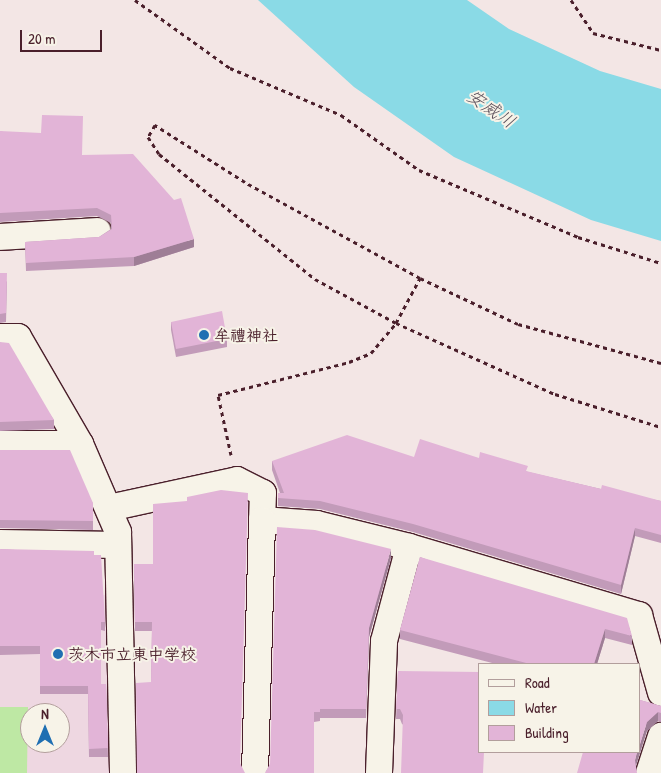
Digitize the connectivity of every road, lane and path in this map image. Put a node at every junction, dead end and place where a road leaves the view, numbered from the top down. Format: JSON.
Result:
{"nodes":[{"id":1,"x":135,"y":0,"type":"edge"},
{"id":2,"x":572,"y":0,"type":"edge"},
{"id":3,"x":661,"y":50,"type":"edge"},
{"id":4,"x":98,"y":230,"type":"dead end"},
{"id":5,"x":0,"y":237,"type":"edge"},
{"id":6,"x":661,"y":263,"type":"edge"},
{"id":7,"x":420,"y":278,"type":"junction"},
{"id":8,"x":396,"y":323,"type":"junction"},
{"id":9,"x":0,"y":337,"type":"edge"},
{"id":10,"x":661,"y":363,"type":"edge"},
{"id":11,"x":661,"y":428,"type":"edge"},
{"id":12,"x":0,"y":444,"type":"edge"},
{"id":13,"x":80,"y":444,"type":"junction"},
{"id":14,"x":237,"y":480,"type":"junction"},
{"id":15,"x":108,"y":508,"type":"junction"},
{"id":16,"x":262,"y":520,"type":"junction"},
{"id":17,"x":0,"y":543,"type":"edge"},
{"id":18,"x":118,"y":545,"type":"junction"},
{"id":19,"x":408,"y":547,"type":"junction"},
{"id":20,"x":661,"y":693,"type":"edge"},
{"id":21,"x":661,"y":736,"type":"edge"},
{"id":22,"x":123,"y":773,"type":"edge"},
{"id":23,"x":255,"y":773,"type":"edge"},
{"id":24,"x":379,"y":773,"type":"edge"},
{"id":25,"x":649,"y":773,"type":"edge"}],
"edges":[{"from":1,"to":6,"type":"path"},
{"from":2,"to":3,"type":"path"},
{"from":4,"to":5,"type":"street"},
{"from":7,"to":8,"type":"path"},
{"from":7,"to":8,"type":"path"},
{"from":7,"to":10,"type":"path"},
{"from":8,"to":11,"type":"path"},
{"from":8,"to":14,"type":"path"},
{"from":9,"to":13,"type":"street"},
{"from":12,"to":13,"type":"street"},
{"from":13,"to":15,"type":"street"},
{"from":14,"to":15,"type":"street"},
{"from":14,"to":16,"type":"street"},
{"from":15,"to":18,"type":"street"},
{"from":16,"to":19,"type":"street"},
{"from":16,"to":23,"type":"street"},
{"from":17,"to":18,"type":"street"},
{"from":18,"to":22,"type":"street"},
{"from":19,"to":20,"type":"street"},
{"from":19,"to":24,"type":"street"},
{"from":21,"to":25,"type":"street"}]}
